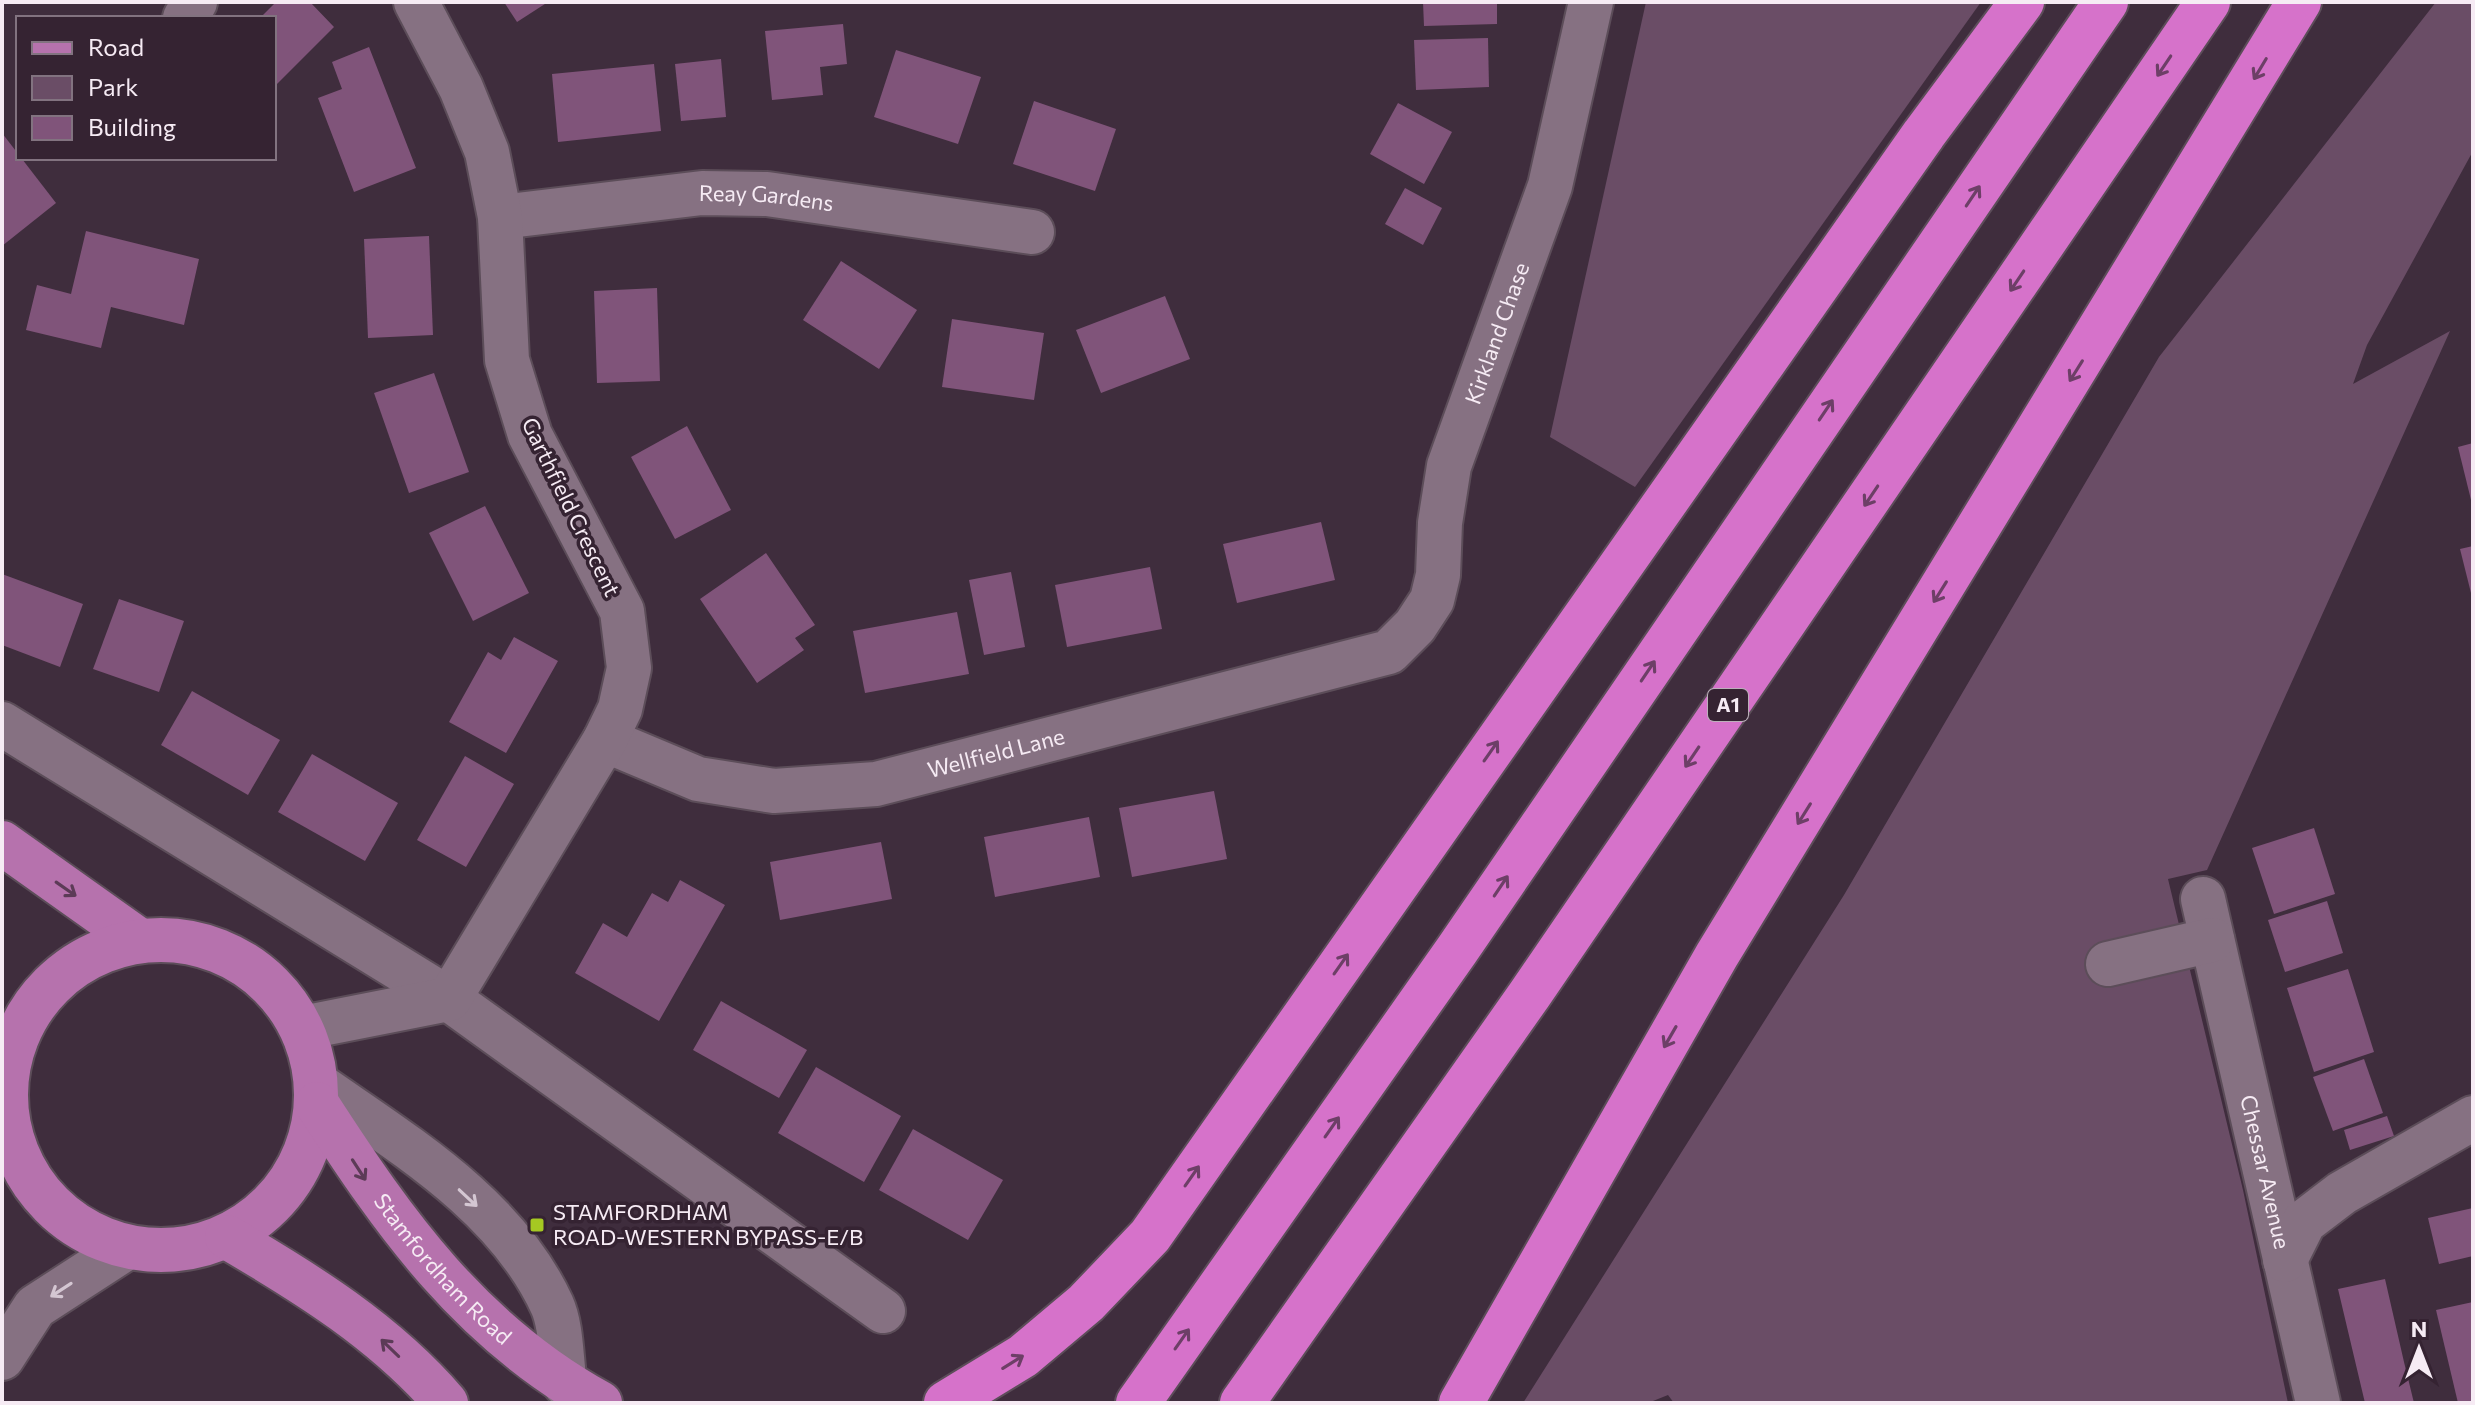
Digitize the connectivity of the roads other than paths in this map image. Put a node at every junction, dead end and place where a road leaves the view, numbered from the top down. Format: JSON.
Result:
{"nodes":[{"id":1,"x":416,"y":2,"type":"edge"},
{"id":2,"x":1591,"y":2,"type":"edge"},
{"id":3,"x":2022,"y":2,"type":"edge"},
{"id":4,"x":2106,"y":2,"type":"edge"},
{"id":5,"x":2208,"y":2,"type":"edge"},
{"id":6,"x":2299,"y":2,"type":"edge"},
{"id":7,"x":500,"y":217,"type":"junction"},
{"id":8,"x":1032,"y":232,"type":"dead end"},
{"id":9,"x":1389,"y":652,"type":"joint"},
{"id":10,"x":2,"y":724,"type":"edge"},
{"id":11,"x":605,"y":740,"type":"junction"},
{"id":12,"x":2,"y":843,"type":"edge"},
{"id":13,"x":140,"y":941,"type":"junction"},
{"id":14,"x":2108,"y":964,"type":"dead end"},
{"id":15,"x":449,"y":999,"type":"junction"},
{"id":16,"x":10,"y":1023,"type":"edge"},
{"id":17,"x":302,"y":1028,"type":"junction"},
{"id":18,"x":317,"y":1094,"type":"junction"},
{"id":19,"x":2473,"y":1118,"type":"edge"},
{"id":20,"x":5,"y":1131,"type":"edge"},
{"id":21,"x":227,"y":1237,"type":"junction"},
{"id":22,"x":126,"y":1248,"type":"junction"},
{"id":23,"x":2285,"y":1260,"type":"junction"},
{"id":24,"x":883,"y":1311,"type":"dead end"},
{"id":25,"x":2,"y":1358,"type":"edge"},
{"id":26,"x":583,"y":1393,"type":"edge"},
{"id":27,"x":446,"y":1403,"type":"edge"},
{"id":28,"x":946,"y":1403,"type":"edge"},
{"id":29,"x":1138,"y":1403,"type":"edge"},
{"id":30,"x":1242,"y":1403,"type":"edge"},
{"id":31,"x":1461,"y":1403,"type":"edge"},
{"id":32,"x":2318,"y":1403,"type":"edge"}],
"edges":[{"from":1,"to":7,"type":"street","name":"Garthfield Crescent"},
{"from":2,"to":9,"type":"street","name":"Kirkland Chase"},
{"from":28,"to":3,"type":"highway","one_way":true},
{"from":29,"to":4,"type":"highway","one_way":true},
{"from":5,"to":30,"type":"highway","number":"A1","one_way":true},
{"from":6,"to":31,"type":"highway","one_way":true},
{"from":7,"to":8,"type":"street","name":"Reay Gardens"},
{"from":7,"to":11,"type":"street","name":"Garthfield Crescent"},
{"from":9,"to":11,"type":"street","name":"Wellfield Lane"},
{"from":10,"to":15,"type":"street"},
{"from":11,"to":15,"type":"street","name":"Garthfield Crescent"},
{"from":12,"to":13,"type":"main road","one_way":true},
{"from":13,"to":16,"type":"main road"},
{"from":13,"to":17,"type":"main road"},
{"from":14,"to":23,"type":"street","name":"Chessar Avenue"},
{"from":15,"to":17,"type":"street"},
{"from":15,"to":24,"type":"street"},
{"from":16,"to":20,"type":"main road"},
{"from":17,"to":18,"type":"main road"},
{"from":18,"to":21,"type":"main road"},
{"from":18,"to":26,"type":"main road","name":"Stamfordham Road","one_way":true},
{"from":18,"to":26,"type":"street","one_way":true},
{"from":19,"to":23,"type":"street"},
{"from":20,"to":22,"type":"main road"},
{"from":21,"to":22,"type":"main road"},
{"from":27,"to":21,"type":"main road","one_way":true},
{"from":22,"to":25,"type":"street","one_way":true},
{"from":23,"to":32,"type":"street","name":"Chessar Avenue"}]}
